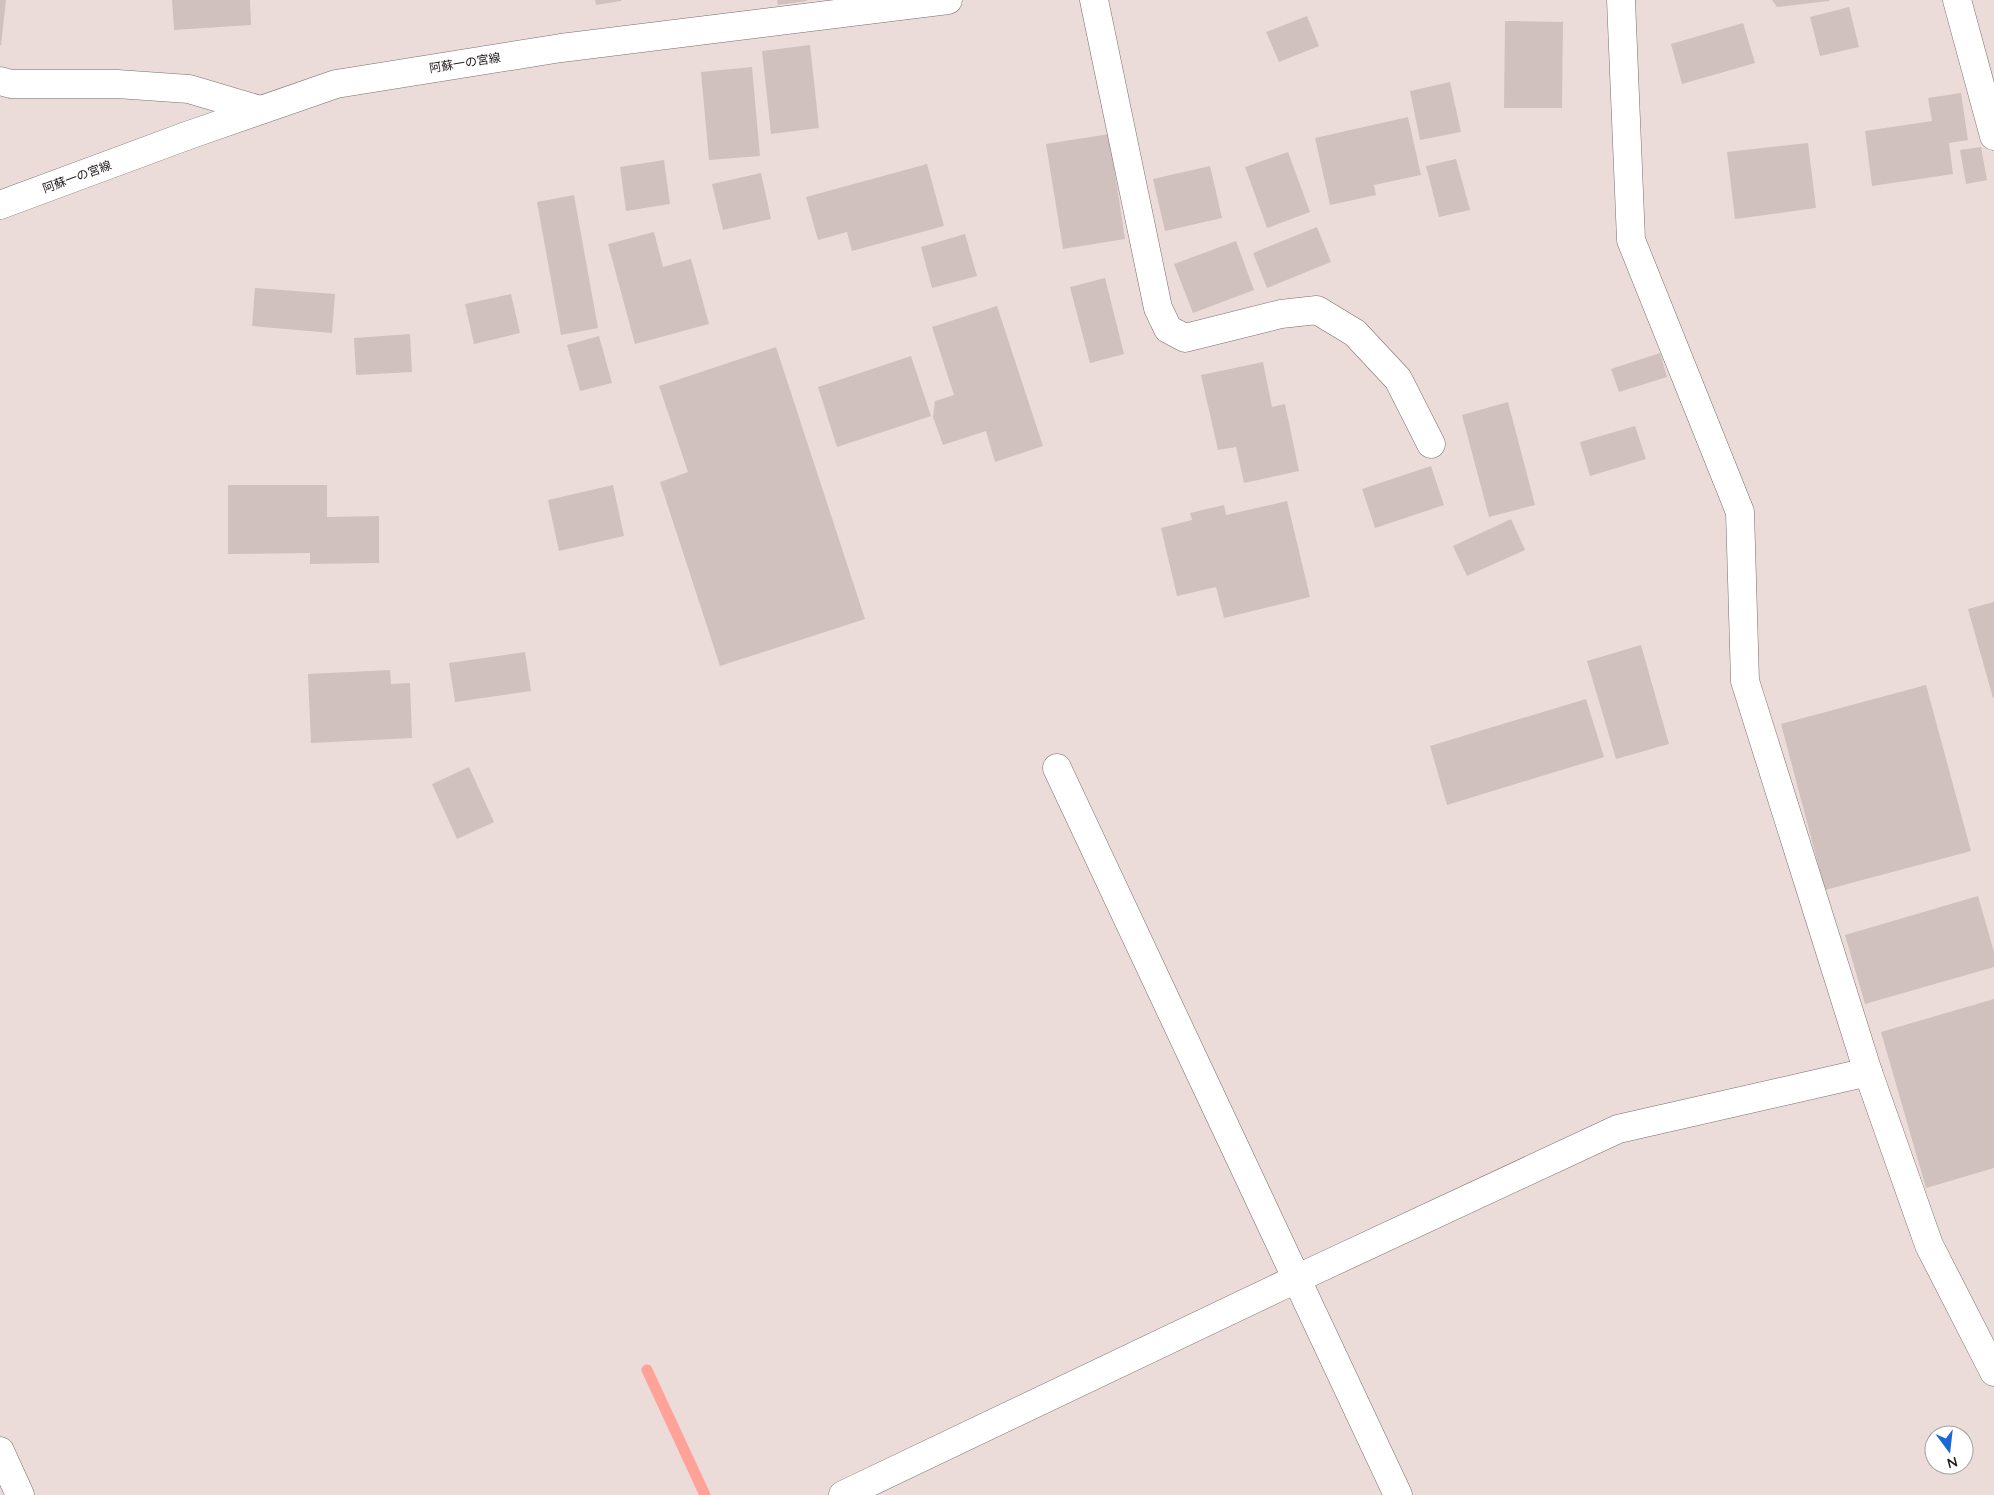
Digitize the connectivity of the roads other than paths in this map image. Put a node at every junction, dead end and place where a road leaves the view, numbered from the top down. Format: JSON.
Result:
{"nodes":[{"id":1,"x":948,"y":0,"type":"edge"},
{"id":2,"x":1094,"y":0,"type":"edge"},
{"id":3,"x":1621,"y":0,"type":"edge"},
{"id":4,"x":1957,"y":0,"type":"edge"},
{"id":5,"x":847,"y":6,"type":"edge"},
{"id":6,"x":0,"y":82,"type":"edge"},
{"id":7,"x":260,"y":110,"type":"junction"},
{"id":8,"x":1994,"y":136,"type":"edge"},
{"id":9,"x":0,"y":205,"type":"edge"},
{"id":10,"x":1432,"y":444,"type":"dead end"},
{"id":11,"x":1057,"y":768,"type":"dead end"},
{"id":12,"x":1868,"y":1072,"type":"junction"},
{"id":13,"x":1296,"y":1279,"type":"junction"},
{"id":14,"x":1994,"y":1372,"type":"edge"},
{"id":15,"x":0,"y":1451,"type":"edge"},
{"id":16,"x":20,"y":1495,"type":"edge"},
{"id":17,"x":843,"y":1495,"type":"edge"},
{"id":18,"x":1398,"y":1495,"type":"edge"}],
"edges":[{"from":1,"to":5,"type":"street","name":"阿蘇一の宮線"},
{"from":2,"to":10,"type":"street"},
{"from":3,"to":12,"type":"street"},
{"from":4,"to":8,"type":"street"},
{"from":5,"to":7,"type":"street","name":"阿蘇一の宮線"},
{"from":6,"to":7,"type":"street"},
{"from":7,"to":9,"type":"street","name":"阿蘇一の宮線"},
{"from":11,"to":13,"type":"street"},
{"from":12,"to":13,"type":"street"},
{"from":12,"to":14,"type":"street"},
{"from":13,"to":17,"type":"street"},
{"from":13,"to":18,"type":"street"},
{"from":15,"to":16,"type":"street"}]}
